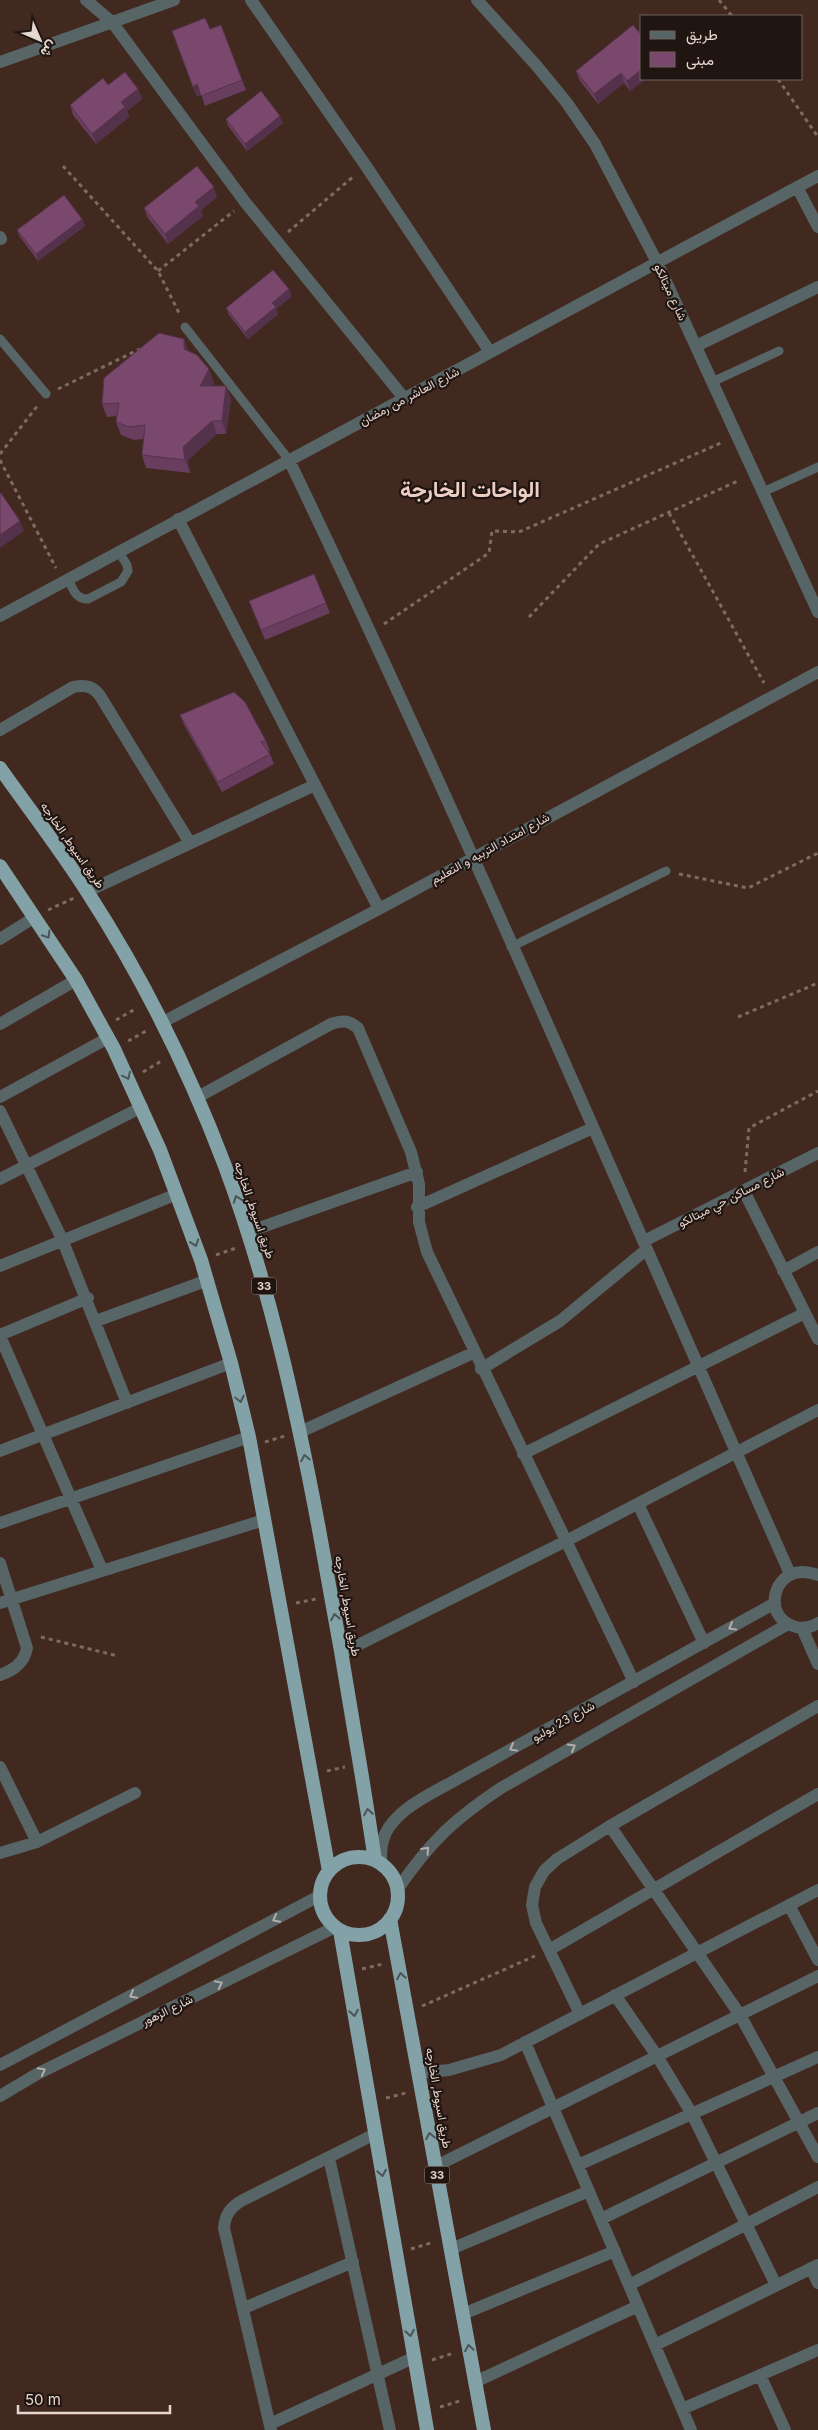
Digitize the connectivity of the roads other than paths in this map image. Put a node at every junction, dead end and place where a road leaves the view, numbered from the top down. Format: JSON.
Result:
{"nodes":[{"id":1,"x":86,"y":0,"type":"edge"},
{"id":2,"x":174,"y":0,"type":"edge"},
{"id":3,"x":251,"y":0,"type":"edge"},
{"id":4,"x":477,"y":0,"type":"edge"},
{"id":5,"x":112,"y":22,"type":"junction"},
{"id":6,"x":0,"y":62,"type":"edge"},
{"id":7,"x":818,"y":176,"type":"edge"},
{"id":8,"x":797,"y":187,"type":"junction"},
{"id":9,"x":818,"y":227,"type":"edge"},
{"id":10,"x":657,"y":262,"type":"junction"},
{"id":11,"x":818,"y":287,"type":"edge"},
{"id":12,"x":186,"y":328,"type":"road end"},
{"id":13,"x":0,"y":339,"type":"edge"},
{"id":14,"x":696,"y":346,"type":"junction"},
{"id":15,"x":779,"y":351,"type":"dead end"},
{"id":16,"x":490,"y":352,"type":"junction"},
{"id":17,"x":712,"y":382,"type":"junction"},
{"id":18,"x":46,"y":394,"type":"road end"},
{"id":19,"x":404,"y":398,"type":"junction"},
{"id":20,"x":289,"y":460,"type":"junction"},
{"id":21,"x":818,"y":467,"type":"edge"},
{"id":22,"x":763,"y":492,"type":"junction"},
{"id":23,"x":178,"y":519,"type":"junction"},
{"id":24,"x":119,"y":552,"type":"junction"},
{"id":25,"x":66,"y":580,"type":"junction"},
{"id":26,"x":818,"y":612,"type":"edge"},
{"id":27,"x":0,"y":616,"type":"edge"},
{"id":28,"x":818,"y":672,"type":"edge"},
{"id":29,"x":0,"y":730,"type":"edge"},
{"id":30,"x":0,"y":768,"type":"edge"},
{"id":31,"x":315,"y":785,"type":"junction"},
{"id":32,"x":190,"y":843,"type":"junction"},
{"id":33,"x":472,"y":858,"type":"junction"},
{"id":34,"x":0,"y":866,"type":"edge"},
{"id":35,"x":666,"y":871,"type":"road end"},
{"id":36,"x":88,"y":891,"type":"junction"},
{"id":37,"x":379,"y":909,"type":"junction"},
{"id":38,"x":35,"y":917,"type":"junction"},
{"id":39,"x":0,"y":939,"type":"edge"},
{"id":40,"x":511,"y":947,"type":"junction"},
{"id":41,"x":76,"y":980,"type":"junction"},
{"id":42,"x":161,"y":1022,"type":"junction"},
{"id":43,"x":0,"y":1024,"type":"edge"},
{"id":44,"x":108,"y":1038,"type":"junction"},
{"id":45,"x":0,"y":1097,"type":"edge"},
{"id":46,"x":196,"y":1098,"type":"junction"},
{"id":47,"x":142,"y":1107,"type":"junction"},
{"id":48,"x":0,"y":1111,"type":"edge"},
{"id":49,"x":593,"y":1128,"type":"junction"},
{"id":50,"x":818,"y":1153,"type":"edge"},
{"id":51,"x":28,"y":1164,"type":"junction"},
{"id":52,"x":417,"y":1172,"type":"junction"},
{"id":53,"x":0,"y":1179,"type":"edge"},
{"id":54,"x":744,"y":1191,"type":"junction"},
{"id":55,"x":177,"y":1194,"type":"junction"},
{"id":56,"x":418,"y":1207,"type":"junction"},
{"id":57,"x":250,"y":1237,"type":"junction"},
{"id":58,"x":62,"y":1239,"type":"junction"},
{"id":59,"x":645,"y":1245,"type":"junction"},
{"id":60,"x":818,"y":1252,"type":"edge"},
{"id":61,"x":0,"y":1266,"type":"edge"},
{"id":62,"x":783,"y":1271,"type":"junction"},
{"id":63,"x":208,"y":1280,"type":"junction"},
{"id":64,"x":88,"y":1298,"type":"junction"},
{"id":65,"x":805,"y":1314,"type":"junction"},
{"id":66,"x":96,"y":1321,"type":"junction"},
{"id":67,"x":817,"y":1335,"type":"edge"},
{"id":68,"x":0,"y":1336,"type":"edge"},
{"id":69,"x":473,"y":1352,"type":"junction"},
{"id":70,"x":231,"y":1363,"type":"junction"},
{"id":71,"x":699,"y":1366,"type":"junction"},
{"id":72,"x":482,"y":1369,"type":"junction"},
{"id":73,"x":127,"y":1403,"type":"junction"},
{"id":74,"x":818,"y":1410,"type":"edge"},
{"id":75,"x":300,"y":1432,"type":"junction"},
{"id":76,"x":44,"y":1435,"type":"junction"},
{"id":77,"x":250,"y":1441,"type":"junction"},
{"id":78,"x":0,"y":1451,"type":"edge"},
{"id":79,"x":736,"y":1453,"type":"junction"},
{"id":80,"x":523,"y":1454,"type":"junction"},
{"id":81,"x":72,"y":1498,"type":"junction"},
{"id":82,"x":638,"y":1504,"type":"junction"},
{"id":83,"x":264,"y":1520,"type":"junction"},
{"id":84,"x":0,"y":1523,"type":"edge"},
{"id":85,"x":566,"y":1541,"type":"junction"},
{"id":86,"x":0,"y":1563,"type":"edge"},
{"id":87,"x":102,"y":1570,"type":"junction"},
{"id":88,"x":790,"y":1574,"type":"junction"},
{"id":89,"x":818,"y":1575,"type":"edge"},
{"id":90,"x":6,"y":1601,"type":"edge"},
{"id":91,"x":775,"y":1604,"type":"junction"},
{"id":92,"x":818,"y":1623,"type":"edge"},
{"id":93,"x":788,"y":1624,"type":"junction"},
{"id":94,"x":802,"y":1628,"type":"junction"},
{"id":95,"x":704,"y":1643,"type":"junction"},
{"id":96,"x":342,"y":1653,"type":"junction"},
{"id":97,"x":818,"y":1664,"type":"edge"},
{"id":98,"x":0,"y":1675,"type":"edge"},
{"id":99,"x":634,"y":1682,"type":"junction"},
{"id":100,"x":818,"y":1706,"type":"edge"},
{"id":101,"x":0,"y":1767,"type":"edge"},
{"id":102,"x":135,"y":1793,"type":"dead end"},
{"id":103,"x":818,"y":1794,"type":"edge"},
{"id":104,"x":610,"y":1826,"type":"junction"},
{"id":105,"x":37,"y":1842,"type":"junction"},
{"id":106,"x":0,"y":1853,"type":"edge"},
{"id":107,"x":378,"y":1862,"type":"junction"},
{"id":108,"x":329,"y":1871,"type":"junction"},
{"id":109,"x":397,"y":1890,"type":"junction"},
{"id":110,"x":656,"y":1890,"type":"junction"},
{"id":111,"x":818,"y":1890,"type":"edge"},
{"id":112,"x":320,"y":1896,"type":"junction"},
{"id":113,"x":789,"y":1905,"type":"junction"},
{"id":114,"x":390,"y":1919,"type":"junction"},
{"id":115,"x":338,"y":1929,"type":"junction"},
{"id":116,"x":549,"y":1950,"type":"junction"},
{"id":117,"x":698,"y":1952,"type":"junction"},
{"id":118,"x":818,"y":1960,"type":"edge"},
{"id":119,"x":818,"y":1976,"type":"edge"},
{"id":120,"x":615,"y":1995,"type":"junction"},
{"id":121,"x":580,"y":2014,"type":"junction"},
{"id":122,"x":740,"y":2014,"type":"junction"},
{"id":123,"x":525,"y":2042,"type":"junction"},
{"id":124,"x":657,"y":2056,"type":"junction"},
{"id":125,"x":818,"y":2057,"type":"edge"},
{"id":126,"x":0,"y":2065,"type":"edge"},
{"id":127,"x":419,"y":2073,"type":"junction"},
{"id":128,"x":776,"y":2076,"type":"junction"},
{"id":129,"x":0,"y":2096,"type":"edge"},
{"id":130,"x":554,"y":2108,"type":"junction"},
{"id":131,"x":818,"y":2113,"type":"edge"},
{"id":132,"x":692,"y":2114,"type":"junction"},
{"id":133,"x":799,"y":2122,"type":"junction"},
{"id":134,"x":375,"y":2134,"type":"junction"},
{"id":135,"x":818,"y":2157,"type":"edge"},
{"id":136,"x":329,"y":2158,"type":"junction"},
{"id":137,"x":716,"y":2162,"type":"junction"},
{"id":138,"x":578,"y":2165,"type":"junction"},
{"id":139,"x":436,"y":2166,"type":"junction"},
{"id":140,"x":818,"y":2187,"type":"edge"},
{"id":141,"x":590,"y":2191,"type":"junction"},
{"id":142,"x":601,"y":2218,"type":"junction"},
{"id":143,"x":746,"y":2224,"type":"junction"},
{"id":144,"x":450,"y":2243,"type":"junction"},
{"id":145,"x":615,"y":2251,"type":"junction"},
{"id":146,"x":353,"y":2262,"type":"junction"},
{"id":147,"x":815,"y":2267,"type":"edge"},
{"id":148,"x":818,"y":2283,"type":"edge"},
{"id":149,"x":630,"y":2285,"type":"junction"},
{"id":150,"x":776,"y":2286,"type":"junction"},
{"id":151,"x":638,"y":2306,"type":"junction"},
{"id":152,"x":244,"y":2308,"type":"junction"},
{"id":153,"x":463,"y":2314,"type":"junction"},
{"id":154,"x":655,"y":2345,"type":"junction"},
{"id":155,"x":818,"y":2350,"type":"edge"},
{"id":156,"x":415,"y":2361,"type":"junction"},
{"id":157,"x":377,"y":2373,"type":"junction"},
{"id":158,"x":760,"y":2375,"type":"junction"},
{"id":159,"x":477,"y":2389,"type":"junction"},
{"id":160,"x":682,"y":2409,"type":"junction"},
{"id":161,"x":270,"y":2427,"type":"edge"},
{"id":162,"x":390,"y":2430,"type":"edge"},
{"id":163,"x":427,"y":2430,"type":"edge"},
{"id":164,"x":484,"y":2430,"type":"edge"},
{"id":165,"x":691,"y":2430,"type":"edge"},
{"id":166,"x":785,"y":2430,"type":"edge"}],
"edges":[{"from":1,"to":5,"type":"street"},
{"from":2,"to":5,"type":"street"},
{"from":3,"to":16,"type":"street"},
{"from":4,"to":10,"type":"street","name":"شارع ميتالكو"},
{"from":5,"to":6,"type":"street"},
{"from":5,"to":19,"type":"street"},
{"from":7,"to":8,"type":"street","name":"شارع العاشر من رمضان"},
{"from":8,"to":9,"type":"street"},
{"from":8,"to":10,"type":"street","name":"شارع العاشر من رمضان"},
{"from":10,"to":14,"type":"street","name":"شارع ميتالكو"},
{"from":10,"to":16,"type":"street","name":"شارع العاشر من رمضان"},
{"from":11,"to":14,"type":"street"},
{"from":12,"to":20,"type":"lane"},
{"from":13,"to":18,"type":"lane"},
{"from":14,"to":17,"type":"street","name":"شارع ميتالكو"},
{"from":15,"to":17,"type":"lane"},
{"from":16,"to":19,"type":"street","name":"شارع العاشر من رمضان"},
{"from":17,"to":22,"type":"street","name":"شارع ميتالكو"},
{"from":19,"to":20,"type":"street","name":"شارع العاشر من رمضان"},
{"from":20,"to":23,"type":"street","name":"شارع العاشر من رمضان"},
{"from":20,"to":33,"type":"street"},
{"from":21,"to":22,"type":"lane"},
{"from":22,"to":26,"type":"street","name":"شارع ميتالكو"},
{"from":23,"to":24,"type":"street","name":"شارع العاشر من رمضان"},
{"from":23,"to":31,"type":"street"},
{"from":24,"to":25,"type":"street","name":"شارع العاشر من رمضان"},
{"from":24,"to":25,"type":"lane"},
{"from":25,"to":27,"type":"street","name":"شارع العاشر من رمضان"},
{"from":28,"to":33,"type":"street","name":"شارع امتداد التربيه و التعليم"},
{"from":29,"to":32,"type":"street"},
{"from":30,"to":36,"type":"highway","name":"طريق اسيوط, الخارجه","number":"33"},
{"from":31,"to":32,"type":"street"},
{"from":31,"to":37,"type":"street"},
{"from":32,"to":36,"type":"street"},
{"from":33,"to":37,"type":"street","name":"شارع امتداد التربيه و التعليم"},
{"from":33,"to":40,"type":"street"},
{"from":34,"to":38,"type":"highway"},
{"from":35,"to":40,"type":"lane"},
{"from":36,"to":42,"type":"highway","name":"طريق اسيوط, الخارجه","number":"33"},
{"from":37,"to":42,"type":"street","name":"شارع امتداد التربيه و التعليم"},
{"from":38,"to":39,"type":"street"},
{"from":38,"to":41,"type":"highway","one_way":true},
{"from":40,"to":49,"type":"street"},
{"from":41,"to":43,"type":"street"},
{"from":41,"to":44,"type":"highway"},
{"from":42,"to":46,"type":"highway","name":"طريق اسيوط, الخارجه","number":"33"},
{"from":44,"to":45,"type":"street"},
{"from":44,"to":47,"type":"highway","one_way":true},
{"from":46,"to":52,"type":"street"},
{"from":57,"to":46,"type":"highway","name":"طريق اسيوط, الخارجه","number":"33","one_way":true},
{"from":47,"to":51,"type":"street"},
{"from":47,"to":55,"type":"highway"},
{"from":48,"to":51,"type":"street"},
{"from":49,"to":56,"type":"street"},
{"from":49,"to":59,"type":"street"},
{"from":50,"to":54,"type":"street","name":"شارع مساكن حي ميتالكو"},
{"from":51,"to":53,"type":"street"},
{"from":51,"to":58,"type":"street"},
{"from":52,"to":56,"type":"street"},
{"from":52,"to":57,"type":"street"},
{"from":54,"to":59,"type":"street","name":"شارع مساكن حي ميتالكو"},
{"from":54,"to":62,"type":"street"},
{"from":55,"to":58,"type":"street"},
{"from":55,"to":63,"type":"highway","one_way":true},
{"from":56,"to":69,"type":"street"},
{"from":57,"to":75,"type":"highway","name":"طريق اسيوط, الخارجه","number":"33"},
{"from":58,"to":61,"type":"street"},
{"from":58,"to":64,"type":"street"},
{"from":59,"to":71,"type":"street"},
{"from":59,"to":72,"type":"street","name":"شارع مساكن حي ميتالكو"},
{"from":60,"to":62,"type":"street"},
{"from":62,"to":65,"type":"street"},
{"from":63,"to":66,"type":"street"},
{"from":63,"to":70,"type":"highway"},
{"from":64,"to":66,"type":"street"},
{"from":64,"to":68,"type":"street"},
{"from":65,"to":67,"type":"street"},
{"from":65,"to":71,"type":"street"},
{"from":66,"to":73,"type":"street"},
{"from":68,"to":76,"type":"street"},
{"from":69,"to":72,"type":"street"},
{"from":69,"to":75,"type":"street"},
{"from":70,"to":73,"type":"street"},
{"from":70,"to":77,"type":"highway","one_way":true},
{"from":71,"to":79,"type":"street"},
{"from":71,"to":80,"type":"street"},
{"from":72,"to":80,"type":"street"},
{"from":73,"to":76,"type":"street"},
{"from":74,"to":79,"type":"street"},
{"from":96,"to":75,"type":"highway","name":"طريق اسيوط, الخارجه","number":"33","one_way":true},
{"from":76,"to":78,"type":"street"},
{"from":76,"to":81,"type":"street"},
{"from":77,"to":81,"type":"street"},
{"from":77,"to":83,"type":"highway"},
{"from":79,"to":82,"type":"street"},
{"from":79,"to":88,"type":"street"},
{"from":80,"to":85,"type":"street"},
{"from":81,"to":84,"type":"street"},
{"from":81,"to":87,"type":"street"},
{"from":82,"to":85,"type":"street"},
{"from":82,"to":95,"type":"street"},
{"from":83,"to":87,"type":"street"},
{"from":83,"to":108,"type":"highway"},
{"from":85,"to":96,"type":"street"},
{"from":85,"to":99,"type":"street"},
{"from":86,"to":90,"type":"street"},
{"from":87,"to":90,"type":"street"},
{"from":88,"to":89,"type":"street"},
{"from":88,"to":91,"type":"street"},
{"from":90,"to":98,"type":"street"},
{"from":91,"to":93,"type":"street"},
{"from":91,"to":95,"type":"street","name":"شارع 23 يوليو","one_way":true},
{"from":92,"to":94,"type":"street"},
{"from":93,"to":94,"type":"street"},
{"from":109,"to":93,"type":"street","one_way":true},
{"from":94,"to":97,"type":"street"},
{"from":95,"to":99,"type":"street","name":"شارع 23 يوليو"},
{"from":107,"to":96,"type":"highway","name":"طريق اسيوط, الخارجه","number":"33","one_way":true},
{"from":99,"to":107,"type":"street","name":"شارع 23 يوليو","one_way":true},
{"from":100,"to":104,"type":"street"},
{"from":101,"to":105,"type":"street"},
{"from":102,"to":105,"type":"street"},
{"from":103,"to":110,"type":"street"},
{"from":104,"to":110,"type":"street"},
{"from":104,"to":116,"type":"street"},
{"from":105,"to":106,"type":"street"},
{"from":107,"to":108,"type":"highway"},
{"from":107,"to":109,"type":"highway"},
{"from":108,"to":112,"type":"highway"},
{"from":109,"to":114,"type":"highway"},
{"from":110,"to":116,"type":"street"},
{"from":110,"to":117,"type":"street"},
{"from":111,"to":113,"type":"street"},
{"from":112,"to":115,"type":"highway"},
{"from":112,"to":126,"type":"street","one_way":true},
{"from":113,"to":117,"type":"street"},
{"from":113,"to":118,"type":"street"},
{"from":114,"to":115,"type":"highway"},
{"from":127,"to":114,"type":"highway","name":"طريق اسيوط, الخارجه","number":"33","one_way":true},
{"from":129,"to":115,"type":"street","name":"شارع الزهور","one_way":true},
{"from":115,"to":134,"type":"highway","one_way":true},
{"from":116,"to":121,"type":"street"},
{"from":117,"to":120,"type":"street"},
{"from":117,"to":122,"type":"street"},
{"from":119,"to":122,"type":"street"},
{"from":120,"to":121,"type":"street"},
{"from":120,"to":124,"type":"street"},
{"from":121,"to":123,"type":"street"},
{"from":122,"to":124,"type":"street"},
{"from":122,"to":128,"type":"street"},
{"from":123,"to":127,"type":"street"},
{"from":123,"to":130,"type":"street"},
{"from":124,"to":130,"type":"street"},
{"from":124,"to":132,"type":"street"},
{"from":125,"to":128,"type":"street"},
{"from":139,"to":127,"type":"highway","name":"طريق اسيوط, الخارجه","number":"33","one_way":true},
{"from":128,"to":132,"type":"street"},
{"from":128,"to":133,"type":"street"},
{"from":130,"to":138,"type":"street"},
{"from":130,"to":139,"type":"street"},
{"from":131,"to":133,"type":"street"},
{"from":132,"to":137,"type":"street"},
{"from":132,"to":138,"type":"street"},
{"from":133,"to":135,"type":"street"},
{"from":133,"to":137,"type":"street"},
{"from":134,"to":136,"type":"street"},
{"from":134,"to":156,"type":"highway","one_way":true},
{"from":136,"to":146,"type":"street"},
{"from":136,"to":152,"type":"street"},
{"from":137,"to":142,"type":"street"},
{"from":137,"to":143,"type":"street"},
{"from":138,"to":141,"type":"street"},
{"from":139,"to":144,"type":"highway","name":"طريق اسيوط, الخارجه","number":"33"},
{"from":140,"to":143,"type":"street"},
{"from":141,"to":142,"type":"street"},
{"from":141,"to":144,"type":"street"},
{"from":142,"to":145,"type":"street"},
{"from":143,"to":149,"type":"street"},
{"from":143,"to":150,"type":"street"},
{"from":144,"to":153,"type":"highway","name":"طريق اسيوط, الخارجه","number":"33"},
{"from":145,"to":149,"type":"street"},
{"from":145,"to":153,"type":"street"},
{"from":146,"to":152,"type":"street"},
{"from":146,"to":157,"type":"street"},
{"from":147,"to":148,"type":"street"},
{"from":147,"to":150,"type":"street"},
{"from":149,"to":151,"type":"street"},
{"from":150,"to":154,"type":"street"},
{"from":151,"to":154,"type":"street"},
{"from":151,"to":159,"type":"street"},
{"from":152,"to":161,"type":"street"},
{"from":159,"to":153,"type":"highway","name":"طريق اسيوط, الخارجه","number":"33","one_way":true},
{"from":154,"to":160,"type":"street"},
{"from":155,"to":158,"type":"street"},
{"from":156,"to":157,"type":"street"},
{"from":156,"to":163,"type":"highway"},
{"from":157,"to":161,"type":"street"},
{"from":157,"to":162,"type":"street"},
{"from":158,"to":160,"type":"street"},
{"from":158,"to":166,"type":"street"},
{"from":159,"to":164,"type":"highway","name":"طريق اسيوط, الخارجه","number":"33"},
{"from":160,"to":165,"type":"street"}]}
